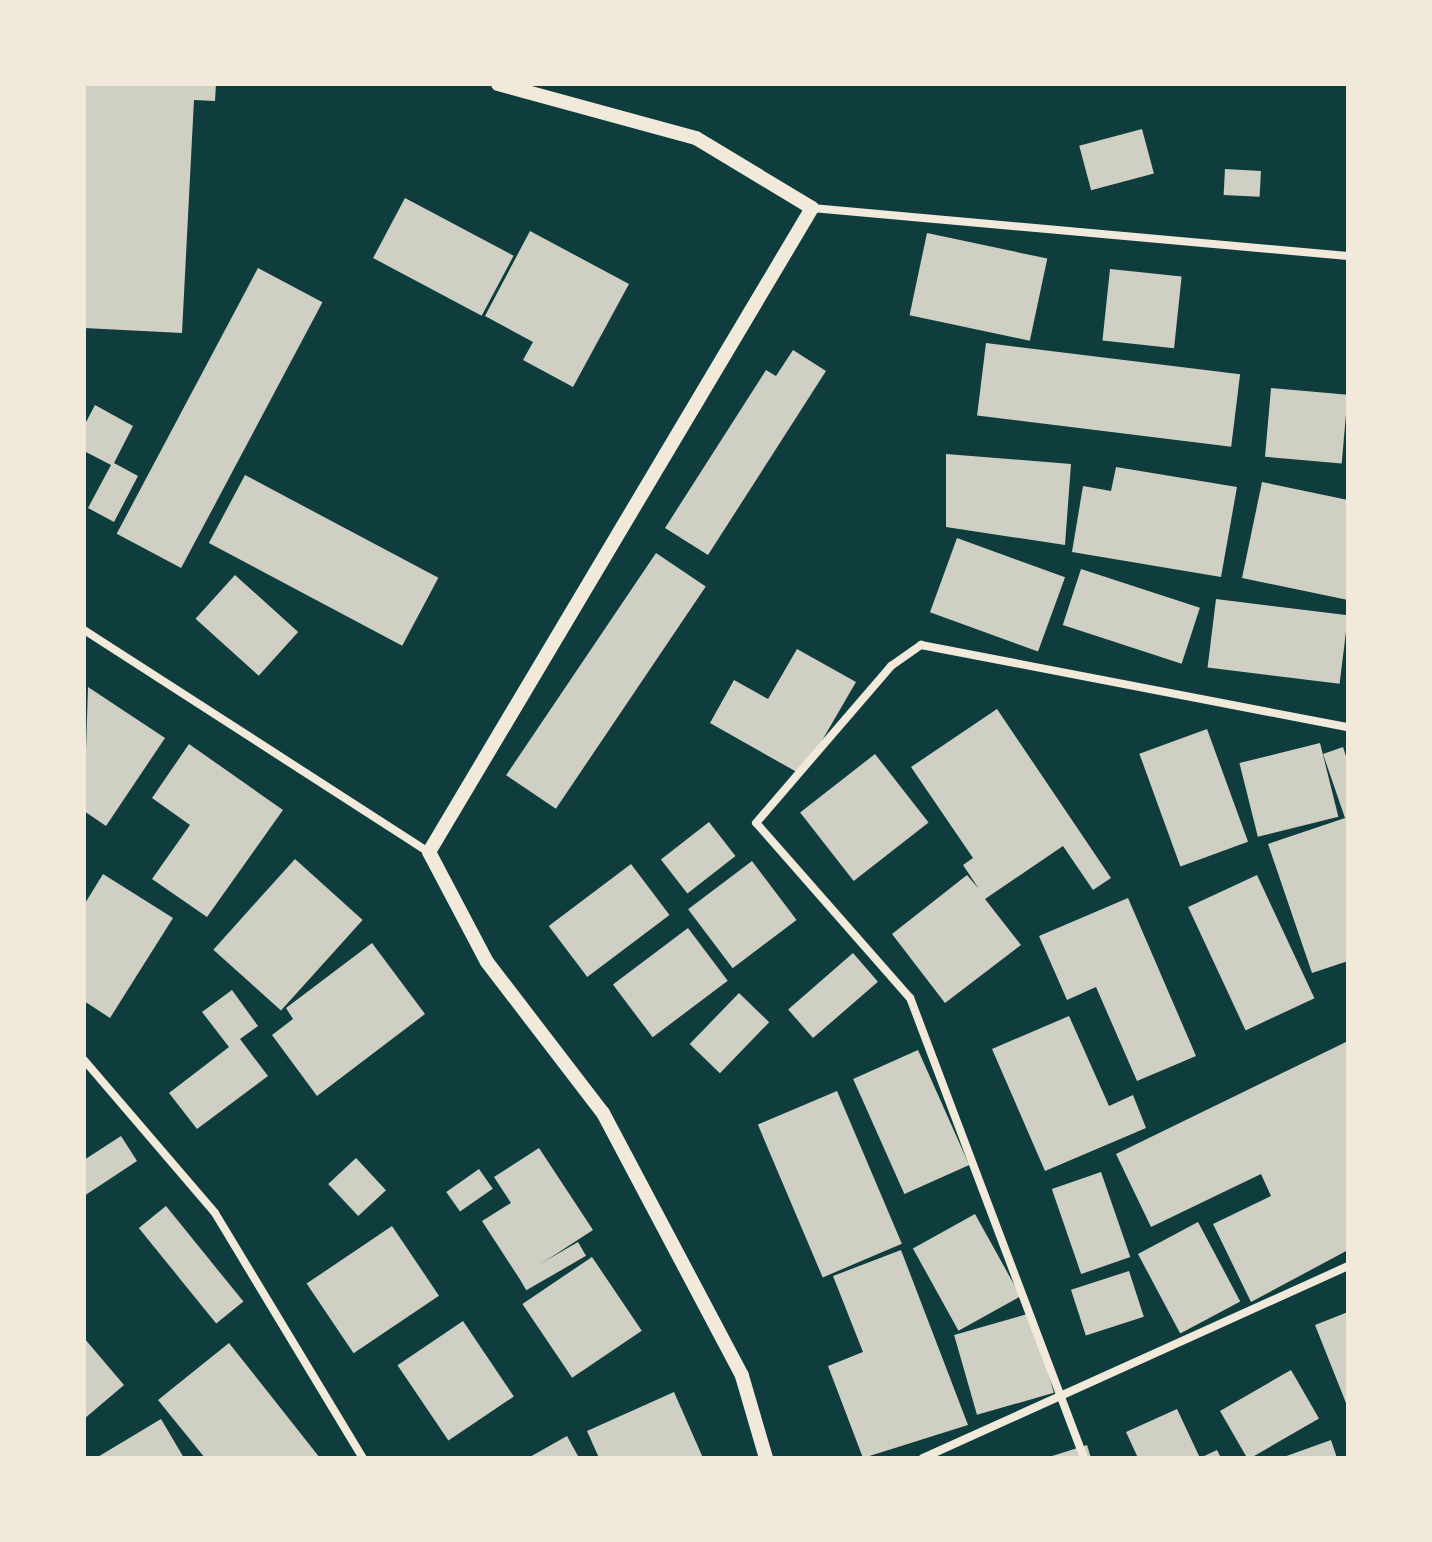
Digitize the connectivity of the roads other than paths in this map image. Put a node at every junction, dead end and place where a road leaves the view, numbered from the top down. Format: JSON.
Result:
{"nodes":[{"id":1,"x":498,"y":84,"type":"edge"},
{"id":2,"x":812,"y":208,"type":"junction"},
{"id":3,"x":1348,"y":256,"type":"edge"},
{"id":4,"x":84,"y":630,"type":"edge"},
{"id":5,"x":1348,"y":727,"type":"edge"},
{"id":6,"x":429,"y":852,"type":"junction"},
{"id":7,"x":84,"y":1060,"type":"edge"},
{"id":8,"x":1348,"y":1266,"type":"edge"},
{"id":9,"x":1061,"y":1402,"type":"junction"},
{"id":10,"x":363,"y":1458,"type":"edge"},
{"id":11,"x":766,"y":1458,"type":"edge"},
{"id":12,"x":923,"y":1458,"type":"edge"},
{"id":13,"x":1084,"y":1458,"type":"edge"}],
"edges":[{"from":1,"to":2,"type":"street"},
{"from":2,"to":3,"type":"street"},
{"from":2,"to":6,"type":"street"},
{"from":4,"to":6,"type":"street"},
{"from":5,"to":9,"type":"street"},
{"from":6,"to":11,"type":"street"},
{"from":7,"to":10,"type":"street"},
{"from":8,"to":9,"type":"street"},
{"from":9,"to":12,"type":"street"},
{"from":9,"to":13,"type":"street"}]}
